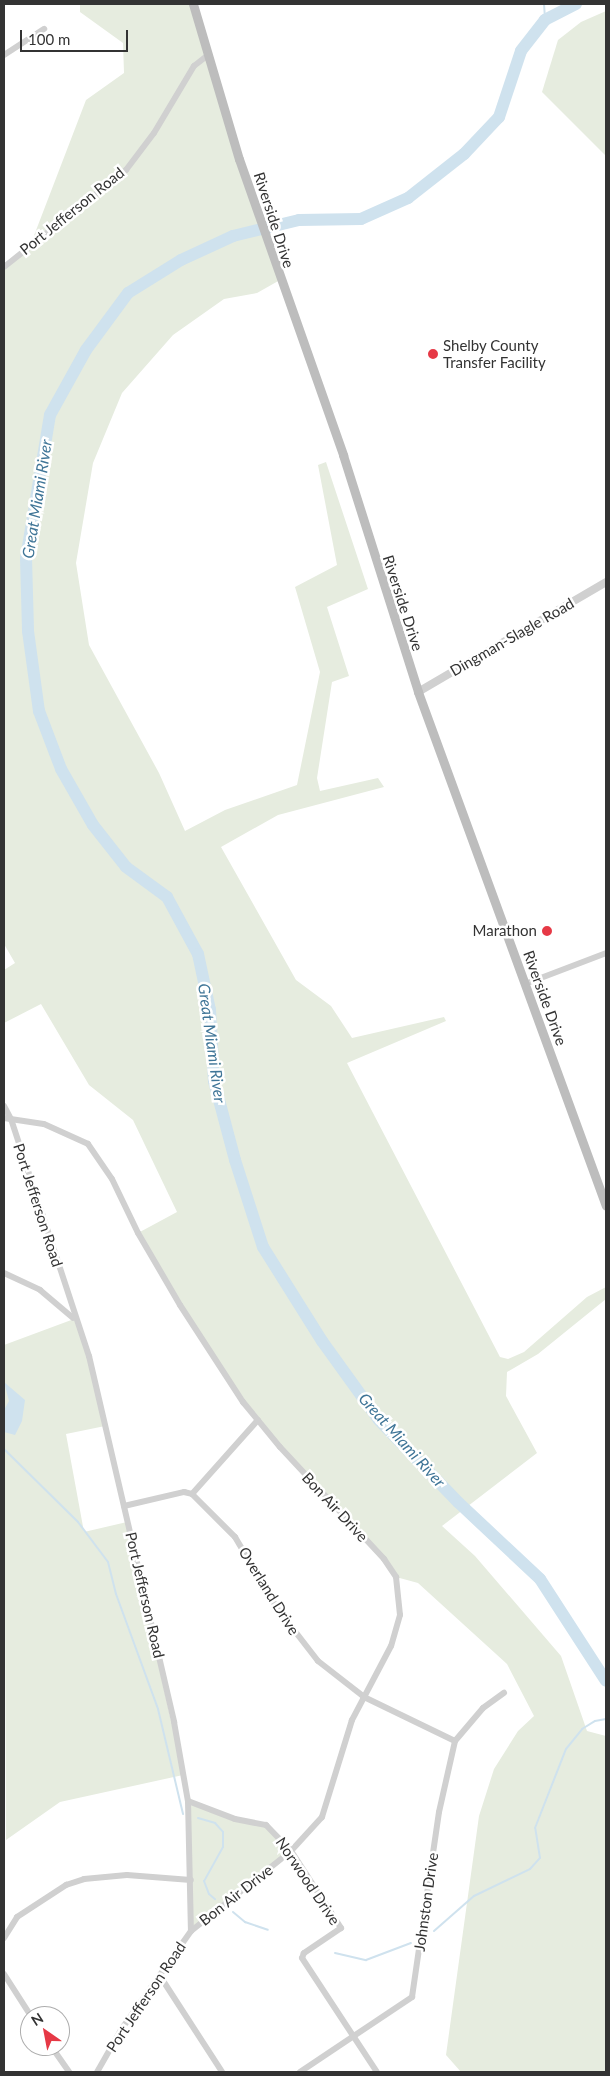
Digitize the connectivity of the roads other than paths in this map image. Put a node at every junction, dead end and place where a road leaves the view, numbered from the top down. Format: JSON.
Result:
{"nodes":[{"id":1,"x":193,"y":4,"type":"edge"},
{"id":2,"x":44,"y":29,"type":"dead end"},
{"id":3,"x":4,"y":55,"type":"edge"},
{"id":4,"x":207,"y":56,"type":"junction"},
{"id":5,"x":4,"y":267,"type":"edge"},
{"id":6,"x":606,"y":582,"type":"edge"},
{"id":7,"x":418,"y":692,"type":"junction"},
{"id":8,"x":606,"y":953,"type":"edge"},
{"id":9,"x":525,"y":984,"type":"junction"},
{"id":10,"x":4,"y":1106,"type":"edge"},
{"id":11,"x":7,"y":1118,"type":"edge"},
{"id":12,"x":606,"y":1206,"type":"edge"},
{"id":13,"x":4,"y":1273,"type":"edge"},
{"id":14,"x":74,"y":1319,"type":"junction"},
{"id":15,"x":258,"y":1420,"type":"junction"},
{"id":16,"x":192,"y":1494,"type":"junction"},
{"id":17,"x":124,"y":1506,"type":"junction"},
{"id":18,"x":504,"y":1693,"type":"dead end"},
{"id":19,"x":364,"y":1697,"type":"junction"},
{"id":20,"x":455,"y":1741,"type":"junction"},
{"id":21,"x":188,"y":1801,"type":"junction"},
{"id":22,"x":291,"y":1851,"type":"junction"},
{"id":23,"x":190,"y":1880,"type":"junction"},
{"id":24,"x":191,"y":1931,"type":"junction"},
{"id":25,"x":4,"y":1938,"type":"edge"},
{"id":26,"x":4,"y":1974,"type":"edge"},
{"id":27,"x":160,"y":1976,"type":"junction"},
{"id":28,"x":25,"y":2006,"type":"edge"},
{"id":29,"x":353,"y":2036,"type":"junction"},
{"id":30,"x":58,"y":2056,"type":"edge"},
{"id":31,"x":69,"y":2072,"type":"edge"},
{"id":32,"x":97,"y":2072,"type":"edge"},
{"id":33,"x":222,"y":2072,"type":"edge"},
{"id":34,"x":300,"y":2072,"type":"edge"},
{"id":35,"x":377,"y":2072,"type":"edge"}],
"edges":[{"from":1,"to":4,"type":"main road","name":"Riverside Drive"},
{"from":2,"to":3,"type":"street"},
{"from":4,"to":5,"type":"street","name":"Port Jefferson Road"},
{"from":4,"to":7,"type":"main road","name":"Riverside Drive"},
{"from":6,"to":7,"type":"street","name":"Dingman-Slagle Road"},
{"from":7,"to":9,"type":"main road","name":"Riverside Drive"},
{"from":8,"to":9,"type":"street"},
{"from":9,"to":12,"type":"main road","name":"Riverside Drive"},
{"from":10,"to":11,"type":"street","name":"Port Jefferson Road"},
{"from":11,"to":14,"type":"street","name":"Port Jefferson Road"},
{"from":11,"to":15,"type":"street","name":"Bon Air Drive"},
{"from":13,"to":14,"type":"street"},
{"from":14,"to":17,"type":"street","name":"Port Jefferson Road"},
{"from":15,"to":16,"type":"street"},
{"from":15,"to":19,"type":"street","name":"Bon Air Drive"},
{"from":16,"to":17,"type":"street"},
{"from":16,"to":19,"type":"street","name":"Overland Drive"},
{"from":17,"to":21,"type":"street","name":"Port Jefferson Road"},
{"from":18,"to":20,"type":"street","name":"Johnston Drive"},
{"from":19,"to":20,"type":"street","name":"Overland Drive"},
{"from":19,"to":22,"type":"street","name":"Bon Air Drive"},
{"from":20,"to":29,"type":"street","name":"Johnston Drive"},
{"from":21,"to":22,"type":"street","name":"Norwood Drive"},
{"from":21,"to":23,"type":"street","name":"Port Jefferson Road"},
{"from":22,"to":24,"type":"street","name":"Bon Air Drive"},
{"from":22,"to":29,"type":"street","name":"Norwood Drive"},
{"from":23,"to":24,"type":"street","name":"Port Jefferson Road"},
{"from":23,"to":25,"type":"street"},
{"from":24,"to":27,"type":"street","name":"Port Jefferson Road"},
{"from":26,"to":28,"type":"street"},
{"from":27,"to":32,"type":"street","name":"Port Jefferson Road"},
{"from":27,"to":33,"type":"street"},
{"from":29,"to":34,"type":"street","name":"Johnston Drive"},
{"from":29,"to":35,"type":"street","name":"Norwood Drive"},
{"from":30,"to":31,"type":"street"}]}
